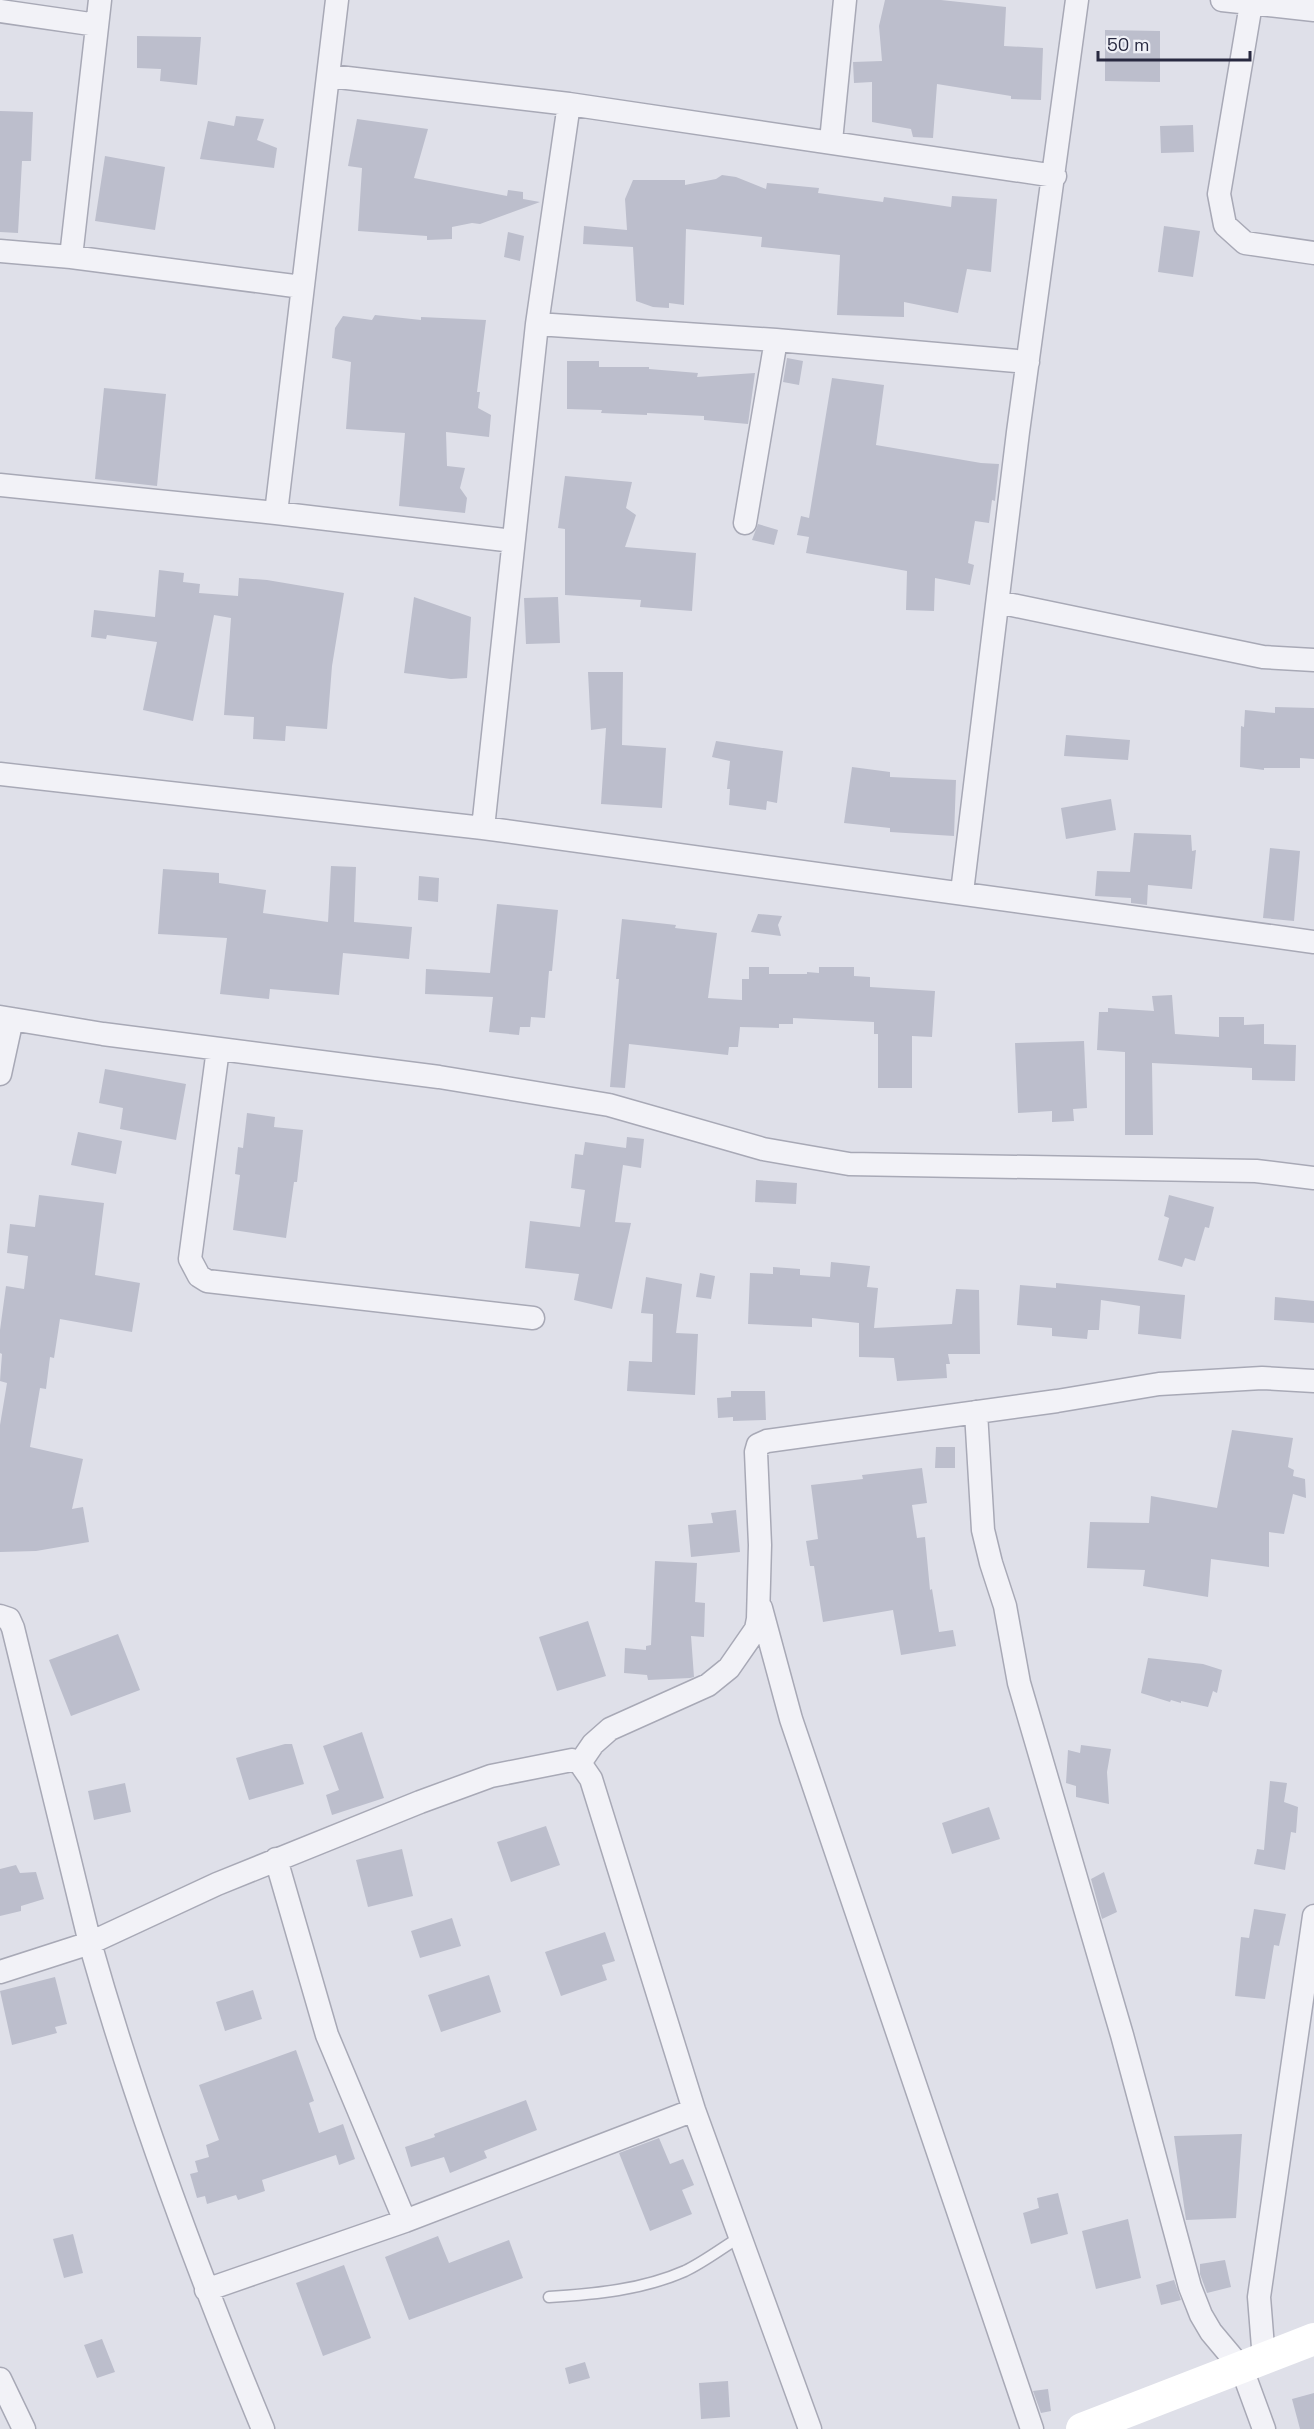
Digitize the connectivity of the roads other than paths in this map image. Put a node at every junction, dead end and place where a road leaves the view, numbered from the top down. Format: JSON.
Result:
{"nodes":[{"id":1,"x":100,"y":0,"type":"edge"},
{"id":2,"x":337,"y":0,"type":"edge"},
{"id":3,"x":845,"y":0,"type":"edge"},
{"id":4,"x":1077,"y":0,"type":"edge"},
{"id":5,"x":1222,"y":0,"type":"edge"},
{"id":6,"x":1251,"y":4,"type":"junction"},
{"id":7,"x":0,"y":10,"type":"edge"},
{"id":8,"x":1314,"y":10,"type":"edge"},
{"id":9,"x":97,"y":25,"type":"junction"},
{"id":10,"x":330,"y":76,"type":"junction"},
{"id":11,"x":569,"y":104,"type":"junction"},
{"id":12,"x":831,"y":141,"type":"junction"},
{"id":13,"x":1055,"y":176,"type":"junction"},
{"id":14,"x":0,"y":251,"type":"edge"},
{"id":15,"x":1314,"y":253,"type":"edge"},
{"id":16,"x":71,"y":257,"type":"junction"},
{"id":17,"x":302,"y":287,"type":"junction"},
{"id":18,"x":537,"y":324,"type":"junction"},
{"id":19,"x":776,"y":340,"type":"junction"},
{"id":20,"x":1028,"y":362,"type":"junction"},
{"id":21,"x":0,"y":485,"type":"edge"},
{"id":22,"x":276,"y":513,"type":"junction"},
{"id":23,"x":745,"y":523,"type":"dead end"},
{"id":24,"x":513,"y":541,"type":"junction"},
{"id":25,"x":998,"y":602,"type":"junction"},
{"id":26,"x":1314,"y":660,"type":"edge"},
{"id":27,"x":0,"y":774,"type":"edge"},
{"id":28,"x":483,"y":828,"type":"junction"},
{"id":29,"x":962,"y":892,"type":"junction"},
{"id":30,"x":1314,"y":942,"type":"edge"},
{"id":31,"x":6,"y":1018,"type":"edge"},
{"id":32,"x":218,"y":1049,"type":"junction"},
{"id":33,"x":0,"y":1074,"type":"edge"},
{"id":34,"x":1314,"y":1178,"type":"edge"},
{"id":35,"x":533,"y":1318,"type":"dead end"},
{"id":36,"x":1314,"y":1381,"type":"edge"},
{"id":37,"x":976,"y":1412,"type":"junction"},
{"id":38,"x":760,"y":1607,"type":"junction"},
{"id":39,"x":0,"y":1616,"type":"edge"},
{"id":40,"x":580,"y":1763,"type":"junction"},
{"id":41,"x":276,"y":1859,"type":"junction"},
{"id":42,"x":1314,"y":1916,"type":"edge"},
{"id":43,"x":90,"y":1943,"type":"junction"},
{"id":44,"x":0,"y":1972,"type":"edge"},
{"id":45,"x":694,"y":2110,"type":"junction"},
{"id":46,"x":405,"y":2221,"type":"junction"},
{"id":47,"x":741,"y":2237,"type":"junction"},
{"id":48,"x":206,"y":2290,"type":"junction"},
{"id":49,"x":549,"y":2296,"type":"dead end"},
{"id":50,"x":1314,"y":2339,"type":"edge"},
{"id":51,"x":1253,"y":2364,"type":"junction"},
{"id":52,"x":0,"y":2379,"type":"edge"},
{"id":53,"x":24,"y":2429,"type":"edge"},
{"id":54,"x":263,"y":2429,"type":"edge"},
{"id":55,"x":810,"y":2429,"type":"edge"},
{"id":56,"x":1032,"y":2429,"type":"edge"},
{"id":57,"x":1082,"y":2429,"type":"edge"},
{"id":58,"x":1264,"y":2429,"type":"edge"}],
"edges":[{"from":1,"to":9,"type":"street"},
{"from":2,"to":10,"type":"street"},
{"from":3,"to":12,"type":"street"},
{"from":4,"to":13,"type":"street"},
{"from":5,"to":6,"type":"street"},
{"from":6,"to":8,"type":"street"},
{"from":6,"to":15,"type":"street"},
{"from":7,"to":9,"type":"street"},
{"from":9,"to":16,"type":"street"},
{"from":10,"to":11,"type":"street"},
{"from":10,"to":17,"type":"street"},
{"from":11,"to":12,"type":"street"},
{"from":11,"to":18,"type":"street"},
{"from":12,"to":13,"type":"street"},
{"from":13,"to":20,"type":"street"},
{"from":14,"to":16,"type":"street"},
{"from":16,"to":17,"type":"street"},
{"from":17,"to":22,"type":"street"},
{"from":18,"to":19,"type":"street"},
{"from":18,"to":24,"type":"street"},
{"from":19,"to":20,"type":"street"},
{"from":19,"to":23,"type":"street"},
{"from":20,"to":25,"type":"street"},
{"from":21,"to":22,"type":"street"},
{"from":22,"to":24,"type":"street"},
{"from":24,"to":28,"type":"street"},
{"from":25,"to":26,"type":"street"},
{"from":25,"to":29,"type":"street"},
{"from":27,"to":28,"type":"street"},
{"from":28,"to":29,"type":"street"},
{"from":29,"to":30,"type":"street"},
{"from":31,"to":32,"type":"street"},
{"from":31,"to":33,"type":"street"},
{"from":32,"to":34,"type":"street"},
{"from":32,"to":35,"type":"street"},
{"from":36,"to":37,"type":"street"},
{"from":37,"to":38,"type":"street"},
{"from":37,"to":51,"type":"street"},
{"from":38,"to":40,"type":"street"},
{"from":38,"to":56,"type":"street"},
{"from":39,"to":43,"type":"street"},
{"from":40,"to":41,"type":"street"},
{"from":40,"to":45,"type":"street"},
{"from":41,"to":43,"type":"street"},
{"from":41,"to":46,"type":"street"},
{"from":42,"to":51,"type":"street"},
{"from":43,"to":44,"type":"street"},
{"from":43,"to":48,"type":"street"},
{"from":45,"to":46,"type":"street"},
{"from":45,"to":47,"type":"street"},
{"from":46,"to":48,"type":"street"},
{"from":47,"to":49,"type":"lane"},
{"from":47,"to":55,"type":"street"},
{"from":48,"to":54,"type":"street"},
{"from":50,"to":51,"type":"street"},
{"from":51,"to":57,"type":"street"},
{"from":51,"to":58,"type":"street"},
{"from":52,"to":53,"type":"street"}]}
